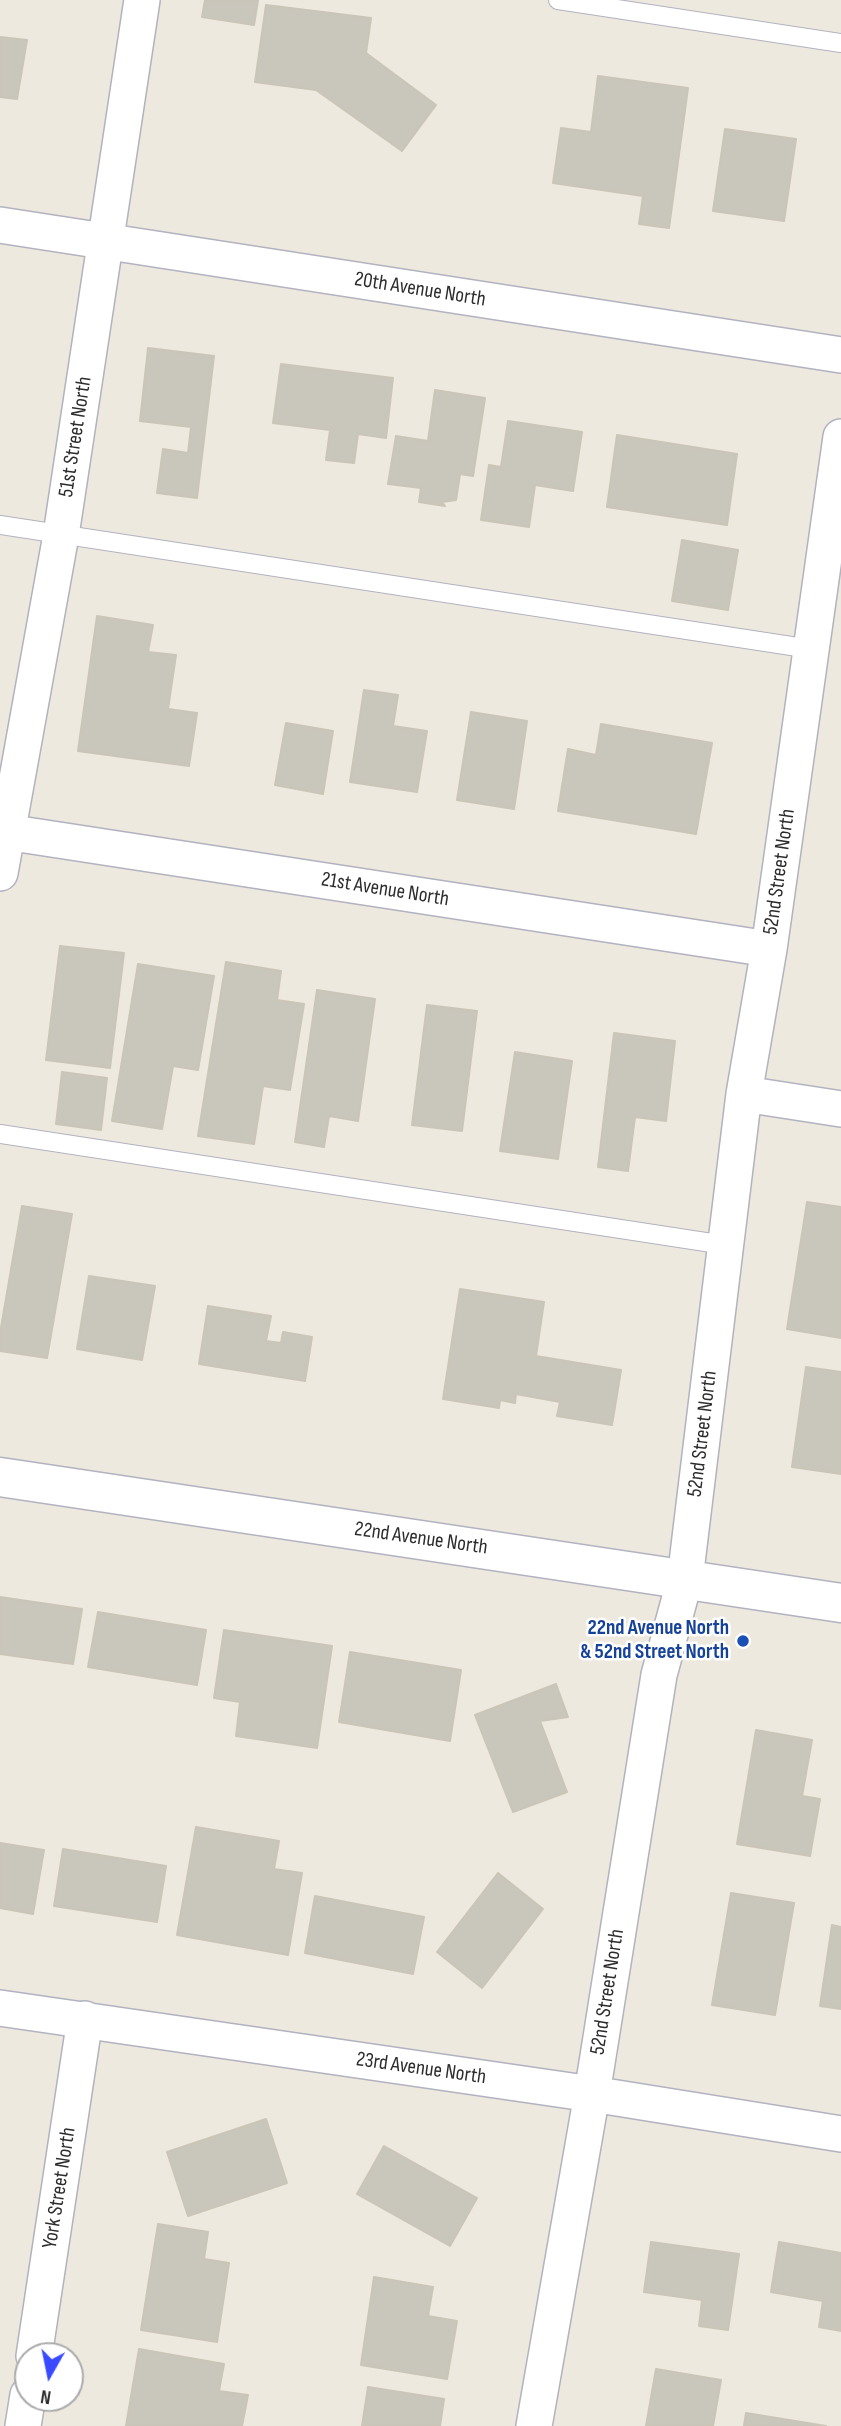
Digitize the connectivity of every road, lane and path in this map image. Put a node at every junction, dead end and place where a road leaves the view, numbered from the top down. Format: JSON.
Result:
{"nodes":[{"id":1,"x":142,"y":0,"type":"edge"},
{"id":2,"x":558,"y":0,"type":"edge"},
{"id":3,"x":841,"y":43,"type":"edge"},
{"id":4,"x":0,"y":225,"type":"edge"},
{"id":5,"x":107,"y":242,"type":"junction"},
{"id":6,"x":841,"y":355,"type":"edge"},
{"id":7,"x":841,"y":437,"type":"edge"},
{"id":8,"x":0,"y":525,"type":"edge"},
{"id":9,"x":61,"y":535,"type":"junction"},
{"id":10,"x":829,"y":612,"type":"edge"},
{"id":11,"x":811,"y":649,"type":"junction"},
{"id":12,"x":4,"y":832,"type":"edge"},
{"id":13,"x":0,"y":873,"type":"edge"},
{"id":14,"x":769,"y":949,"type":"junction"},
{"id":15,"x":744,"y":1094,"type":"junction"},
{"id":16,"x":841,"y":1109,"type":"edge"},
{"id":17,"x":0,"y":1134,"type":"edge"},
{"id":18,"x":725,"y":1245,"type":"junction"},
{"id":19,"x":0,"y":1477,"type":"edge"},
{"id":20,"x":685,"y":1579,"type":"junction"},
{"id":21,"x":841,"y":1603,"type":"edge"},
{"id":22,"x":0,"y":2008,"type":"edge"},
{"id":23,"x":85,"y":2019,"type":"junction"},
{"id":24,"x":592,"y":2094,"type":"junction"},
{"id":25,"x":841,"y":2134,"type":"edge"},
{"id":26,"x":36,"y":2342,"type":"edge"},
{"id":27,"x":534,"y":2426,"type":"edge"}],
"edges":[{"from":1,"to":5,"type":"street","name":"51st Street North"},
{"from":2,"to":3,"type":"lane"},
{"from":4,"to":5,"type":"street","name":"20th Avenue North"},
{"from":5,"to":6,"type":"street","name":"20th Avenue North"},
{"from":5,"to":9,"type":"street","name":"51st Street North"},
{"from":7,"to":10,"type":"street","name":"52nd Street North"},
{"from":8,"to":9,"type":"lane"},
{"from":9,"to":11,"type":"lane"},
{"from":9,"to":12,"type":"street","name":"51st Street North"},
{"from":10,"to":11,"type":"street","name":"52nd Street North"},
{"from":11,"to":14,"type":"street","name":"52nd Street North"},
{"from":12,"to":13,"type":"street","name":"51st Street North"},
{"from":12,"to":14,"type":"street","name":"21st Avenue North"},
{"from":14,"to":15,"type":"street","name":"52nd Street North"},
{"from":15,"to":16,"type":"street"},
{"from":15,"to":18,"type":"street","name":"52nd Street North"},
{"from":17,"to":18,"type":"lane"},
{"from":18,"to":20,"type":"street","name":"52nd Street North"},
{"from":19,"to":20,"type":"main road","name":"22nd Avenue North"},
{"from":20,"to":21,"type":"main road","name":"22nd Avenue North"},
{"from":20,"to":24,"type":"street","name":"52nd Street North"},
{"from":22,"to":23,"type":"street","name":"23rd Avenue North"},
{"from":23,"to":24,"type":"street","name":"23rd Avenue North"},
{"from":23,"to":26,"type":"street","name":"York Street North"},
{"from":24,"to":25,"type":"street","name":"23rd Avenue North"},
{"from":24,"to":27,"type":"street","name":"52nd Street North"}]}
